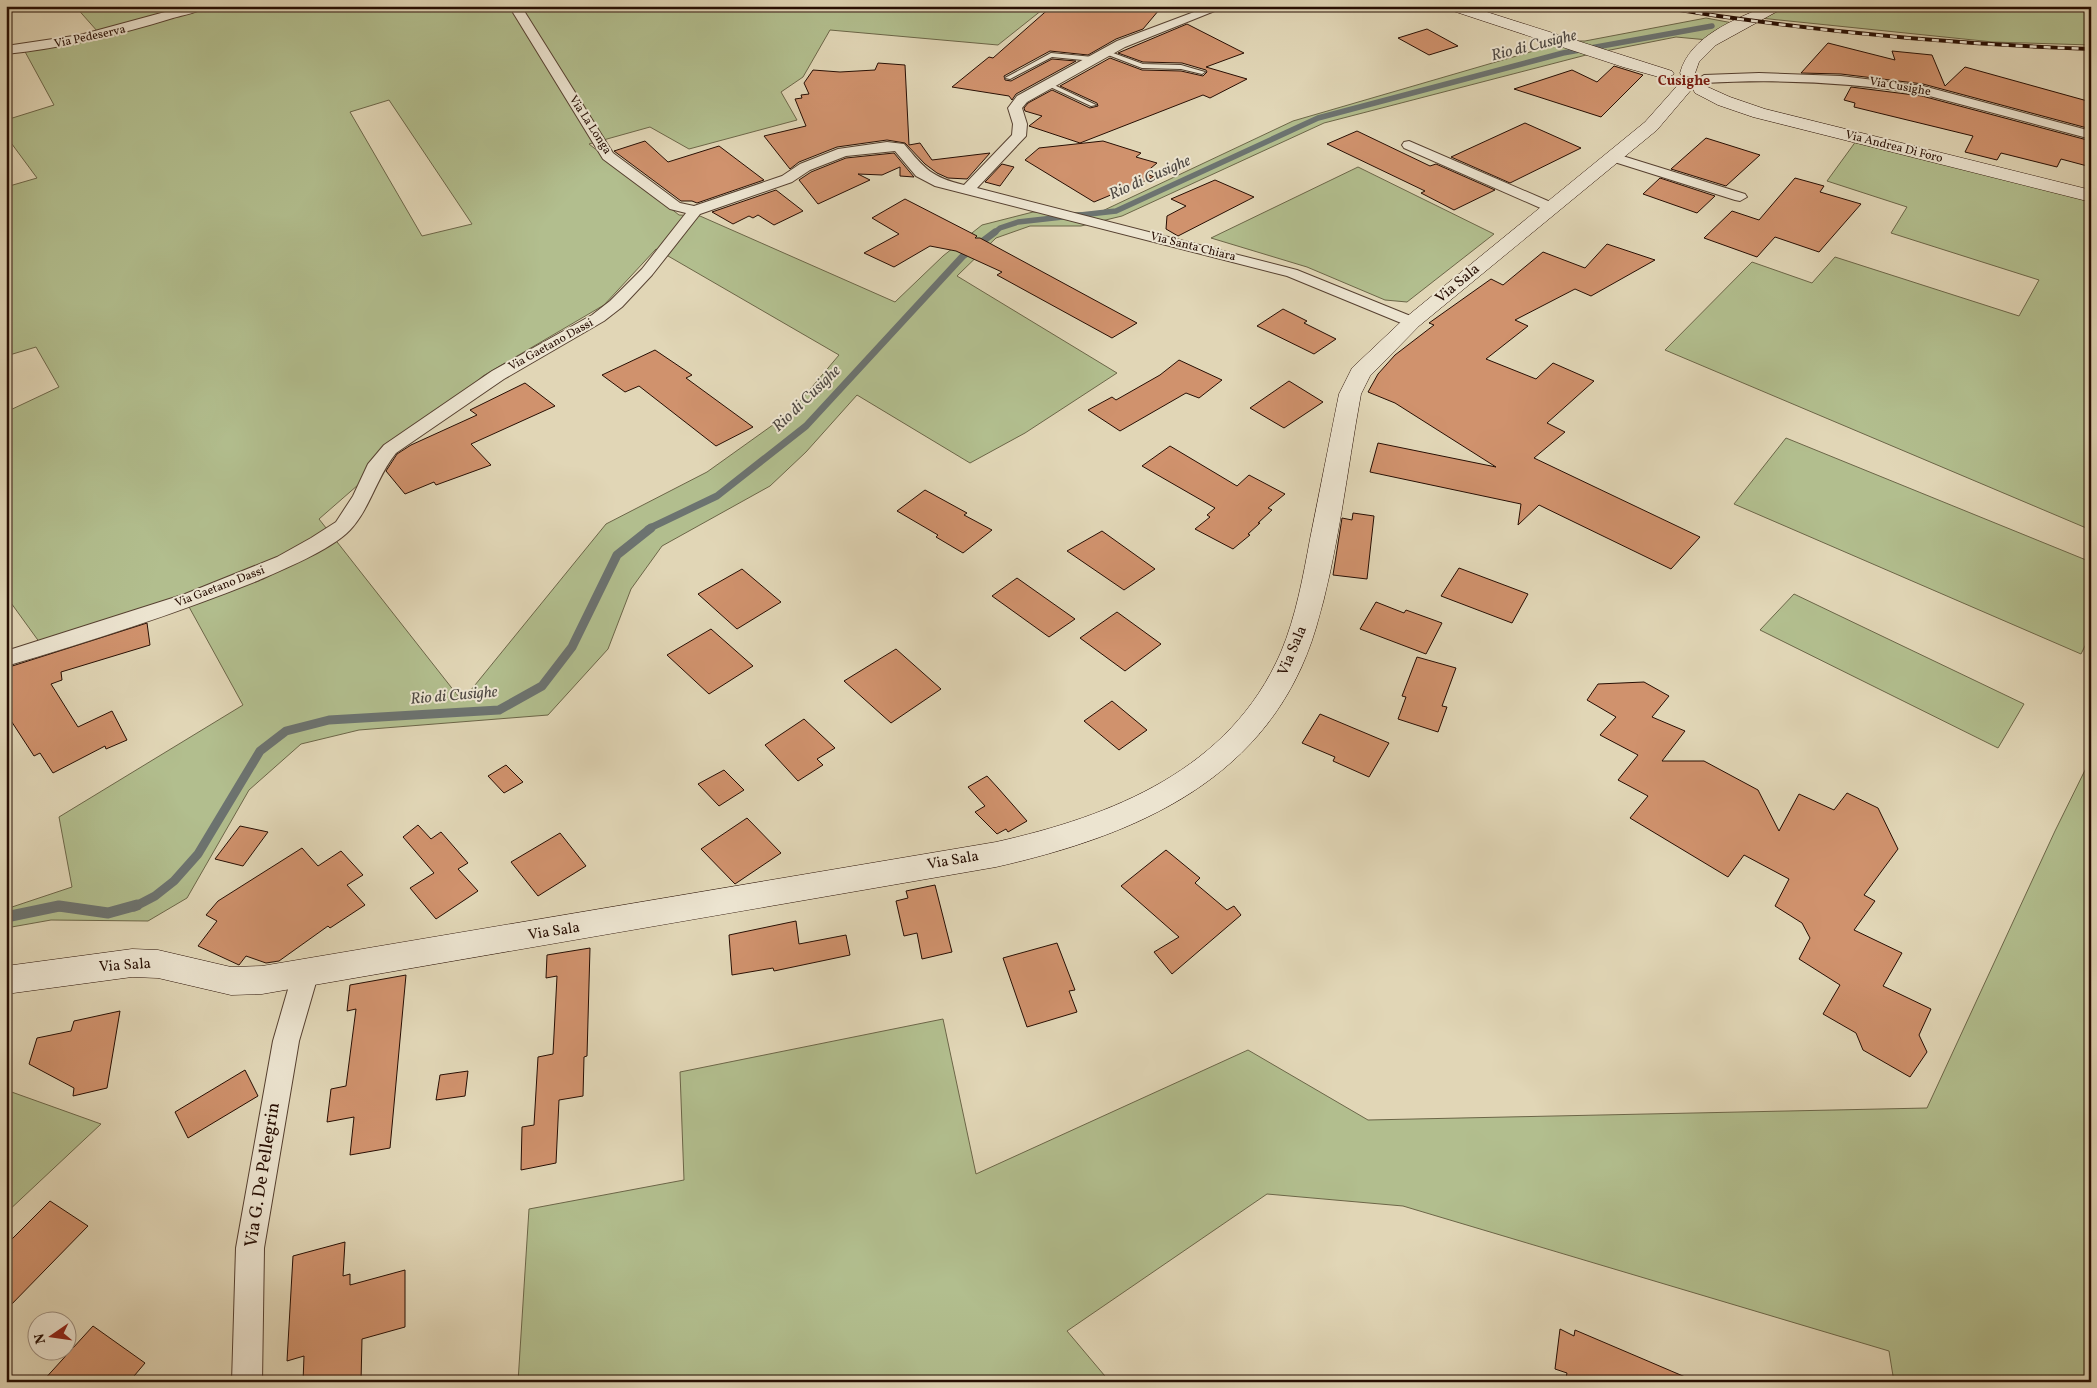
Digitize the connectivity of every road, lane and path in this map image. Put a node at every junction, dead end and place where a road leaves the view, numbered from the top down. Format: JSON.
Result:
{"nodes":[{"id":1,"x":200,"y":6,"type":"edge"},
{"id":2,"x":515,"y":6,"type":"edge"},
{"id":3,"x":1221,"y":6,"type":"edge"},
{"id":4,"x":1452,"y":6,"type":"edge"},
{"id":5,"x":1780,"y":6,"type":"edge"},
{"id":6,"x":6,"y":50,"type":"edge"},
{"id":7,"x":1105,"y":52,"type":"junction"},
{"id":8,"x":1093,"y":59,"type":"junction"},
{"id":9,"x":1202,"y":72,"type":"dead end"},
{"id":10,"x":1008,"y":78,"type":"dead end"},
{"id":11,"x":1688,"y":81,"type":"junction"},
{"id":12,"x":1048,"y":84,"type":"junction"},
{"id":13,"x":1093,"y":105,"type":"dead end"},
{"id":14,"x":2091,"y":135,"type":"edge"},
{"id":15,"x":1409,"y":145,"type":"dead end"},
{"id":16,"x":1612,"y":157,"type":"junction"},
{"id":17,"x":968,"y":189,"type":"junction"},
{"id":18,"x":2091,"y":196,"type":"edge"},
{"id":19,"x":1740,"y":197,"type":"dead end"},
{"id":20,"x":1550,"y":207,"type":"junction"},
{"id":21,"x":695,"y":211,"type":"junction"},
{"id":22,"x":1412,"y":322,"type":"junction"},
{"id":23,"x":6,"y":659,"type":"edge"},
{"id":24,"x":306,"y":972,"type":"junction"},
{"id":25,"x":6,"y":980,"type":"edge"},
{"id":26,"x":248,"y":1382,"type":"edge"}],
"edges":[{"from":1,"to":6,"type":"street","name":"Via Pedeserva"},
{"from":2,"to":21,"type":"street","name":"Via La Longa"},
{"from":3,"to":7,"type":"street"},
{"from":4,"to":11,"type":"street","name":"Via Cusighe"},
{"from":5,"to":11,"type":"street","name":"Via Sala"},
{"from":7,"to":8,"type":"street"},
{"from":7,"to":9,"type":"lane"},
{"from":8,"to":10,"type":"lane"},
{"from":8,"to":12,"type":"street"},
{"from":11,"to":14,"type":"street","name":"Via Cusighe"},
{"from":11,"to":16,"type":"street","name":"Via Sala"},
{"from":11,"to":18,"type":"street","name":"Via Andrea Di Foro"},
{"from":12,"to":13,"type":"lane"},
{"from":12,"to":17,"type":"street"},
{"from":15,"to":20,"type":"street"},
{"from":16,"to":19,"type":"street"},
{"from":16,"to":20,"type":"street","name":"Via Sala"},
{"from":17,"to":21,"type":"street"},
{"from":17,"to":22,"type":"street","name":"Via Santa Chiara"},
{"from":20,"to":22,"type":"street","name":"Via Sala"},
{"from":21,"to":23,"type":"street","name":"Via Gaetano Dassi"},
{"from":22,"to":24,"type":"street","name":"Via Sala"},
{"from":24,"to":25,"type":"street","name":"Via Sala"},
{"from":24,"to":26,"type":"street","name":"Via G. De Pellegrin"}]}
